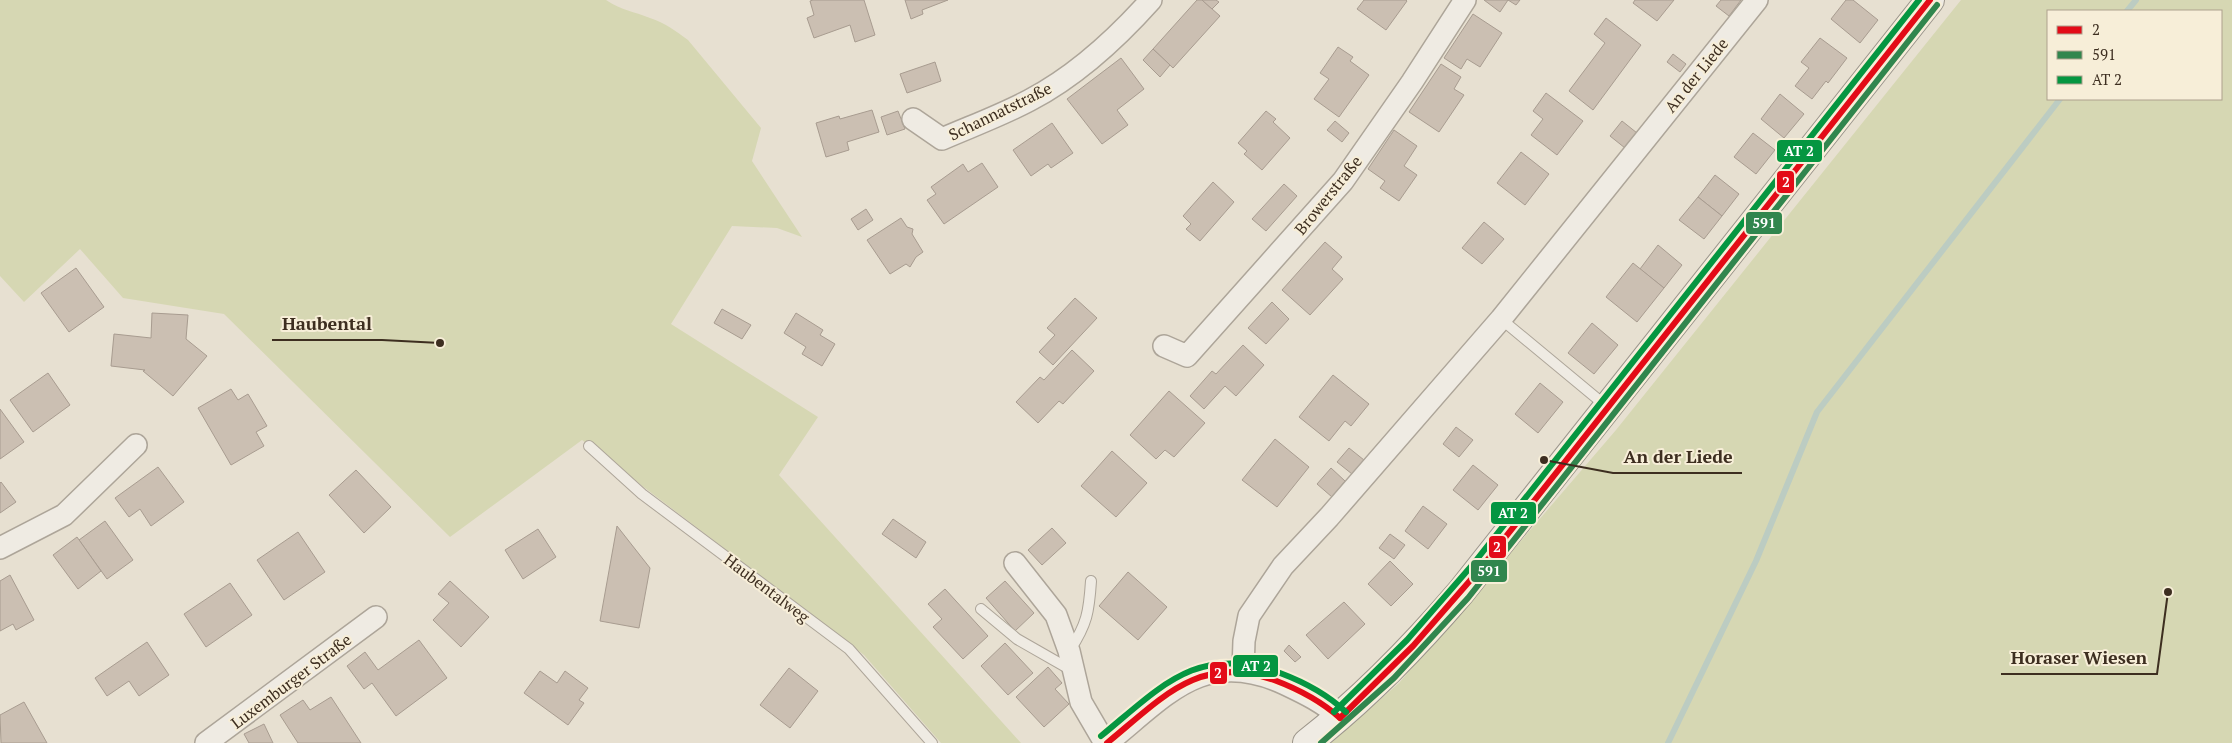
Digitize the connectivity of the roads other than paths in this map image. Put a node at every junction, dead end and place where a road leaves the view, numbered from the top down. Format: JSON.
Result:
{"nodes":[{"id":1,"x":1151,"y":0,"type":"edge"},
{"id":2,"x":1465,"y":0,"type":"edge"},
{"id":3,"x":1758,"y":0,"type":"edge"},
{"id":4,"x":1930,"y":0,"type":"edge"},
{"id":5,"x":913,"y":119,"type":"dead end"},
{"id":6,"x":1501,"y":319,"type":"junction"},
{"id":7,"x":1164,"y":346,"type":"dead end"},
{"id":8,"x":1607,"y":407,"type":"junction"},
{"id":9,"x":136,"y":445,"type":"dead end"},
{"id":10,"x":589,"y":446,"type":"dead end"},
{"id":11,"x":0,"y":548,"type":"edge"},
{"id":12,"x":1015,"y":563,"type":"dead end"},
{"id":13,"x":1091,"y":581,"type":"dead end"},
{"id":14,"x":981,"y":609,"type":"dead end"},
{"id":15,"x":376,"y":617,"type":"dead end"},
{"id":16,"x":1069,"y":651,"type":"junction"},
{"id":17,"x":1243,"y":670,"type":"junction"},
{"id":18,"x":1074,"y":672,"type":"junction"},
{"id":19,"x":1340,"y":718,"type":"junction"},
{"id":20,"x":206,"y":743,"type":"edge"},
{"id":21,"x":932,"y":743,"type":"edge"},
{"id":22,"x":1106,"y":743,"type":"edge"},
{"id":23,"x":1307,"y":743,"type":"edge"}],
"edges":[{"from":1,"to":5,"type":"street","name":"Schannatstraße"},
{"from":2,"to":7,"type":"street","name":"Browerstraße"},
{"from":3,"to":6,"type":"street","name":"An der Liede"},
{"from":4,"to":8,"type":"main road"},
{"from":6,"to":8,"type":"lane"},
{"from":6,"to":17,"type":"street","name":"An der Liede"},
{"from":8,"to":19,"type":"main road"},
{"from":9,"to":11,"type":"street"},
{"from":10,"to":21,"type":"lane","name":"Haubentalweg"},
{"from":12,"to":16,"type":"street"},
{"from":13,"to":16,"type":"lane"},
{"from":14,"to":18,"type":"lane"},
{"from":15,"to":20,"type":"street","name":"Luxemburger Straße"},
{"from":16,"to":18,"type":"street"},
{"from":17,"to":19,"type":"street"},
{"from":17,"to":22,"type":"street"},
{"from":18,"to":22,"type":"street"},
{"from":19,"to":23,"type":"main road"}]}
